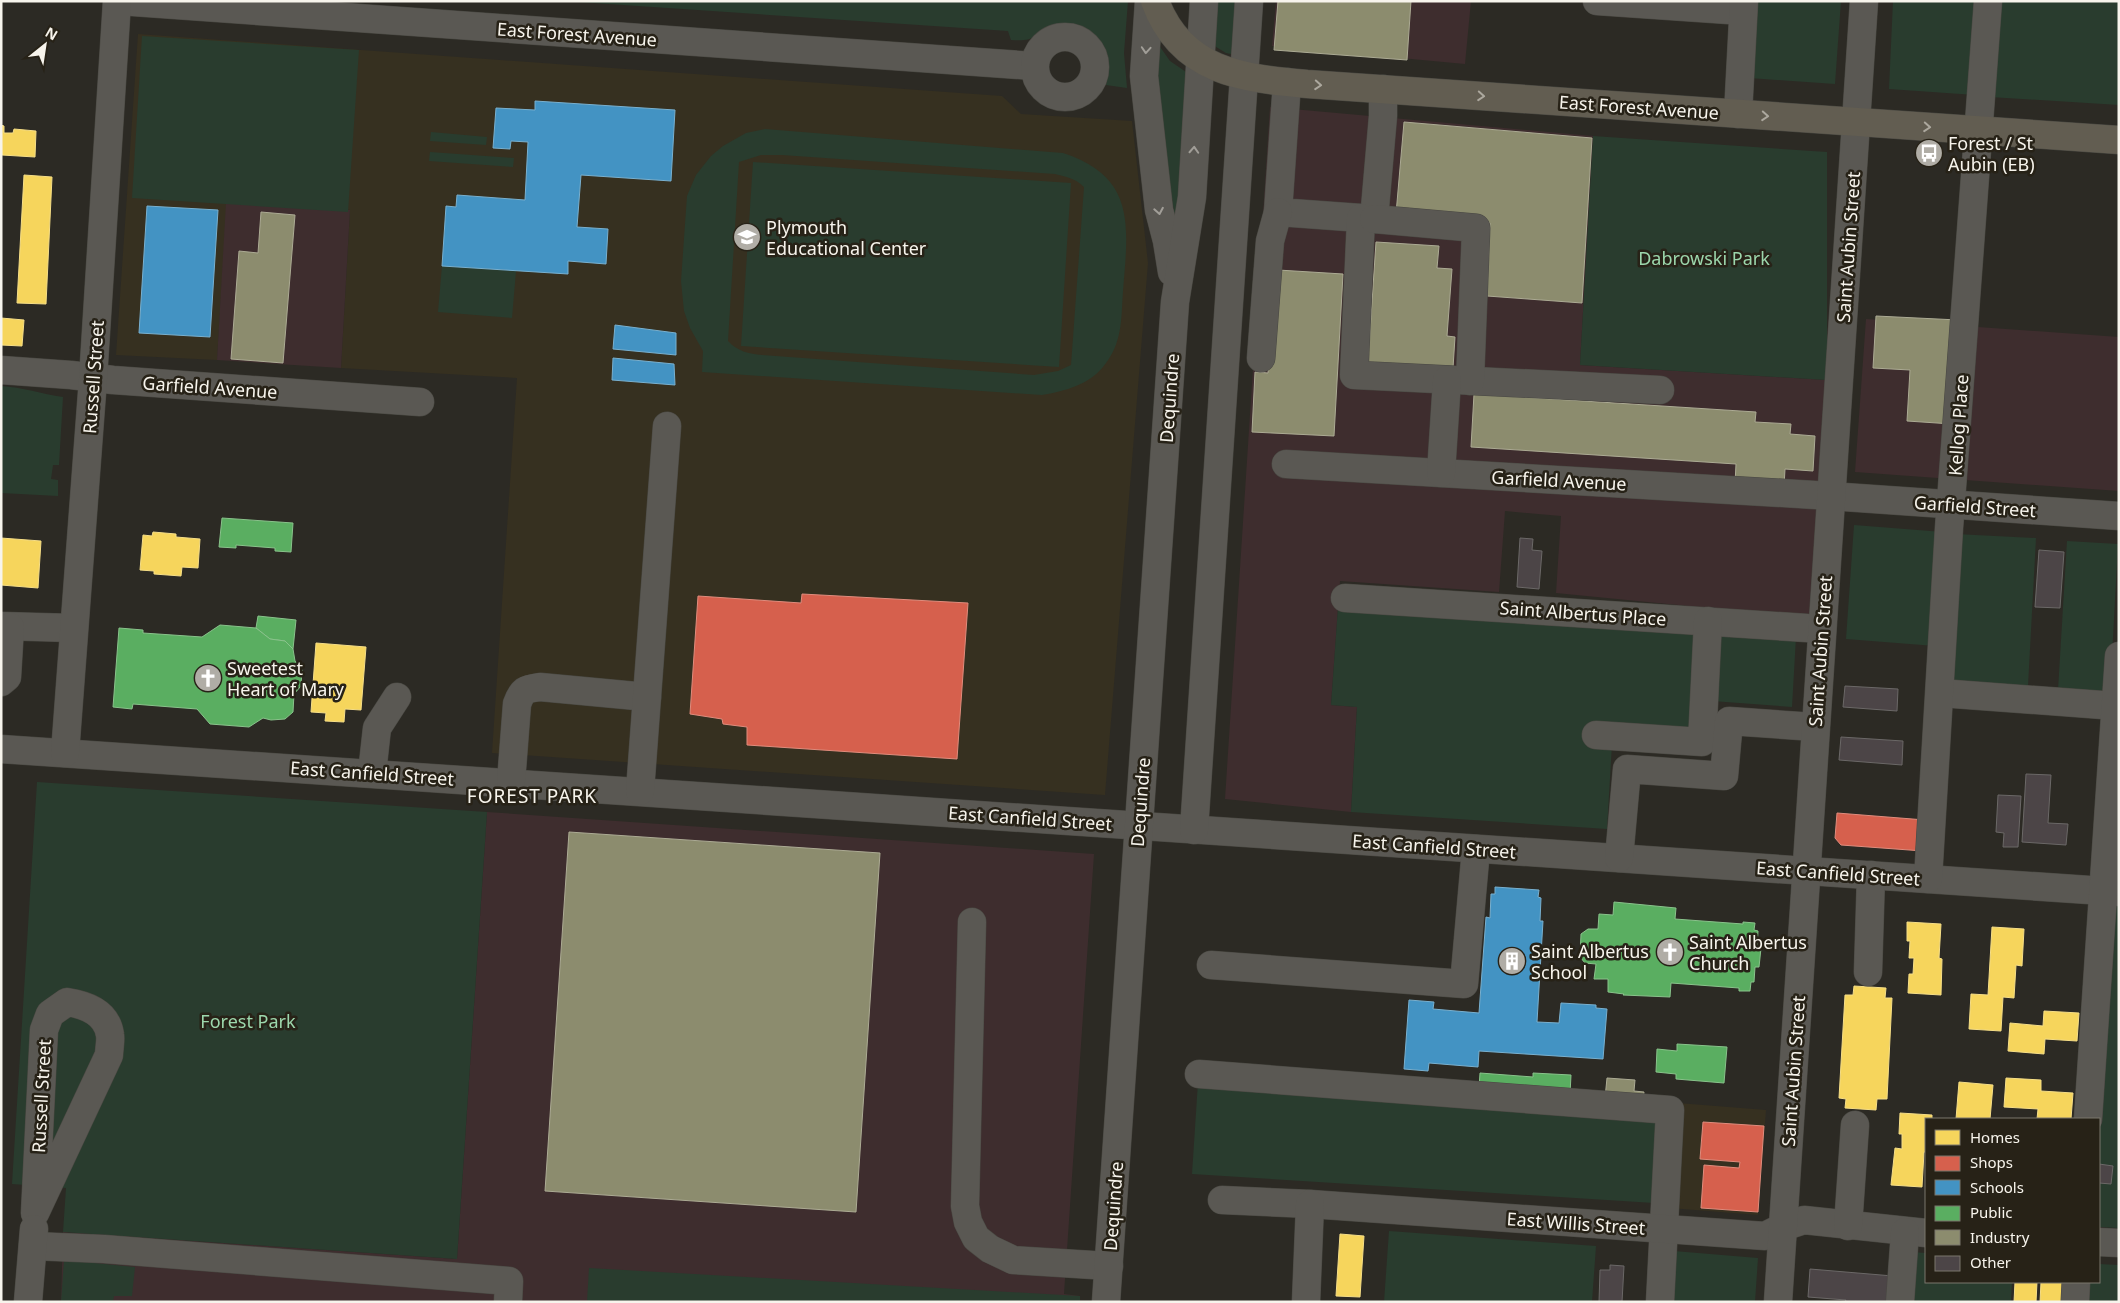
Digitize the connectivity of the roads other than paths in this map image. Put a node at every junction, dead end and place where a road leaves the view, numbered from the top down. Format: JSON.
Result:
{"nodes":[{"id":1,"x":118,"y":1,"type":"edge"},
{"id":2,"x":1149,"y":1,"type":"edge"},
{"id":3,"x":1155,"y":1,"type":"edge"},
{"id":4,"x":1204,"y":1,"type":"edge"},
{"id":5,"x":1249,"y":1,"type":"edge"},
{"id":6,"x":1597,"y":1,"type":"edge"},
{"id":7,"x":1864,"y":1,"type":"edge"},
{"id":8,"x":1988,"y":1,"type":"edge"},
{"id":9,"x":1744,"y":6,"type":"edge"},
{"id":10,"x":1200,"y":60,"type":"junction"},
{"id":11,"x":1034,"y":66,"type":"dead end"},
{"id":12,"x":1244,"y":77,"type":"junction"},
{"id":13,"x":1287,"y":82,"type":"junction"},
{"id":14,"x":1383,"y":89,"type":"junction"},
{"id":15,"x":1738,"y":114,"type":"junction"},
{"id":16,"x":1856,"y":122,"type":"junction"},
{"id":17,"x":1980,"y":130,"type":"junction"},
{"id":18,"x":2119,"y":140,"type":"edge"},
{"id":19,"x":1278,"y":212,"type":"junction"},
{"id":20,"x":1368,"y":219,"type":"junction"},
{"id":21,"x":1175,"y":302,"type":"junction"},
{"id":22,"x":1261,"y":358,"type":"dead end"},
{"id":23,"x":1,"y":370,"type":"edge"},
{"id":24,"x":93,"y":379,"type":"junction"},
{"id":25,"x":1458,"y":380,"type":"junction"},
{"id":26,"x":1660,"y":390,"type":"dead end"},
{"id":27,"x":420,"y":402,"type":"dead end"},
{"id":28,"x":667,"y":426,"type":"dead end"},
{"id":29,"x":1286,"y":464,"type":"dead end"},
{"id":30,"x":1441,"y":474,"type":"junction"},
{"id":31,"x":1831,"y":496,"type":"junction"},
{"id":32,"x":1952,"y":505,"type":"junction"},
{"id":33,"x":2119,"y":516,"type":"edge"},
{"id":34,"x":1345,"y":598,"type":"dead end"},
{"id":35,"x":1708,"y":621,"type":"junction"},
{"id":36,"x":6,"y":626,"type":"edge"},
{"id":37,"x":73,"y":628,"type":"junction"},
{"id":38,"x":1822,"y":629,"type":"junction"},
{"id":39,"x":2119,"y":656,"type":"edge"},
{"id":40,"x":1,"y":682,"type":"edge"},
{"id":41,"x":1940,"y":693,"type":"junction"},
{"id":42,"x":397,"y":697,"type":"dead end"},
{"id":43,"x":647,"y":697,"type":"junction"},
{"id":44,"x":2116,"y":706,"type":"junction"},
{"id":45,"x":1815,"y":727,"type":"junction"},
{"id":46,"x":1596,"y":735,"type":"dead end"},
{"id":47,"x":1,"y":749,"type":"edge"},
{"id":48,"x":65,"y":753,"type":"junction"},
{"id":49,"x":372,"y":773,"type":"junction"},
{"id":50,"x":511,"y":782,"type":"junction"},
{"id":51,"x":640,"y":791,"type":"junction"},
{"id":52,"x":1138,"y":826,"type":"junction"},
{"id":53,"x":1194,"y":830,"type":"junction"},
{"id":54,"x":1476,"y":849,"type":"junction"},
{"id":55,"x":1619,"y":858,"type":"junction"},
{"id":56,"x":1806,"y":871,"type":"junction"},
{"id":57,"x":1871,"y":875,"type":"junction"},
{"id":58,"x":1928,"y":879,"type":"junction"},
{"id":59,"x":2111,"y":892,"type":"edge"},
{"id":60,"x":972,"y":922,"type":"dead end"},
{"id":61,"x":1211,"y":965,"type":"dead end"},
{"id":62,"x":1868,"y":972,"type":"dead end"},
{"id":63,"x":1199,"y":1074,"type":"dead end"},
{"id":64,"x":2088,"y":1118,"type":"edge"},
{"id":65,"x":1855,"y":1125,"type":"dead end"},
{"id":66,"x":1222,"y":1200,"type":"dead end"},
{"id":67,"x":1310,"y":1204,"type":"junction"},
{"id":68,"x":35,"y":1213,"type":"junction"},
{"id":69,"x":1848,"y":1226,"type":"junction"},
{"id":70,"x":1783,"y":1227,"type":"junction"},
{"id":71,"x":1664,"y":1229,"type":"junction"},
{"id":72,"x":1916,"y":1233,"type":"edge"},
{"id":73,"x":2100,"y":1242,"type":"edge"},
{"id":74,"x":2119,"y":1242,"type":"edge"},
{"id":75,"x":33,"y":1246,"type":"junction"},
{"id":76,"x":1109,"y":1266,"type":"junction"},
{"id":77,"x":2076,"y":1283,"type":"edge"},
{"id":78,"x":28,"y":1302,"type":"edge"},
{"id":79,"x":508,"y":1302,"type":"edge"},
{"id":80,"x":1106,"y":1302,"type":"edge"},
{"id":81,"x":1306,"y":1302,"type":"edge"},
{"id":82,"x":1660,"y":1302,"type":"edge"},
{"id":83,"x":1778,"y":1302,"type":"edge"},
{"id":84,"x":1900,"y":1302,"type":"edge"},
{"id":85,"x":2075,"y":1302,"type":"edge"}],
"edges":[{"from":1,"to":11,"type":"street","name":"East Forest Avenue"},
{"from":1,"to":24,"type":"street","name":"Russell Street"},
{"from":2,"to":21,"type":"street","name":"Dequindre","one_way":true},
{"from":3,"to":10,"type":"main road","name":"East Forest Avenue"},
{"from":4,"to":10,"type":"street","name":"Dequindre"},
{"from":5,"to":12,"type":"street"},
{"from":6,"to":9,"type":"street"},
{"from":7,"to":16,"type":"street","name":"Saint Aubin Street"},
{"from":8,"to":17,"type":"street","name":"Kellog Place"},
{"from":9,"to":15,"type":"street"},
{"from":10,"to":12,"type":"main road","name":"East Forest Avenue"},
{"from":21,"to":10,"type":"street","name":"Dequindre","one_way":true},
{"from":12,"to":13,"type":"main road","name":"East Forest Avenue"},
{"from":12,"to":53,"type":"street"},
{"from":13,"to":14,"type":"main road","name":"East Forest Avenue","one_way":true},
{"from":13,"to":19,"type":"street"},
{"from":14,"to":15,"type":"main road","name":"East Forest Avenue","one_way":true},
{"from":14,"to":20,"type":"street"},
{"from":15,"to":16,"type":"main road","name":"East Forest Avenue","one_way":true},
{"from":16,"to":17,"type":"main road","name":"East Forest Avenue","one_way":true},
{"from":16,"to":31,"type":"street","name":"Saint Aubin Street"},
{"from":17,"to":18,"type":"main road","name":"East Forest Avenue"},
{"from":17,"to":32,"type":"street","name":"Kellog Place"},
{"from":19,"to":20,"type":"street"},
{"from":19,"to":22,"type":"street"},
{"from":20,"to":25,"type":"street"},
{"from":20,"to":25,"type":"street"},
{"from":21,"to":52,"type":"street","name":"Dequindre"},
{"from":23,"to":24,"type":"street","name":"Garfield Avenue"},
{"from":24,"to":27,"type":"street","name":"Garfield Avenue"},
{"from":24,"to":37,"type":"street","name":"Russell Street"},
{"from":25,"to":26,"type":"street"},
{"from":25,"to":30,"type":"street"},
{"from":28,"to":43,"type":"street"},
{"from":29,"to":30,"type":"street","name":"Garfield Avenue"},
{"from":30,"to":31,"type":"street","name":"Garfield Avenue"},
{"from":31,"to":32,"type":"street","name":"Garfield Street"},
{"from":31,"to":38,"type":"street","name":"Saint Aubin Street"},
{"from":32,"to":33,"type":"street","name":"Garfield Street"},
{"from":32,"to":41,"type":"street","name":"Kellog Place"},
{"from":34,"to":35,"type":"street","name":"Saint Albertus Place"},
{"from":35,"to":38,"type":"street","name":"Saint Albertus Place"},
{"from":35,"to":46,"type":"street"},
{"from":36,"to":37,"type":"street"},
{"from":36,"to":40,"type":"street"},
{"from":37,"to":48,"type":"street","name":"Russell Street"},
{"from":38,"to":45,"type":"street","name":"Saint Aubin Street"},
{"from":39,"to":44,"type":"street"},
{"from":41,"to":44,"type":"street"},
{"from":41,"to":58,"type":"street","name":"Kellog Place"},
{"from":42,"to":49,"type":"street"},
{"from":43,"to":50,"type":"street"},
{"from":43,"to":51,"type":"street"},
{"from":44,"to":59,"type":"street"},
{"from":45,"to":55,"type":"street"},
{"from":45,"to":56,"type":"street","name":"Saint Aubin Street"},
{"from":47,"to":48,"type":"street","name":"East Canfield Street"},
{"from":48,"to":49,"type":"street","name":"East Canfield Street"},
{"from":49,"to":50,"type":"street","name":"East Canfield Street"},
{"from":50,"to":51,"type":"street","name":"East Canfield Street"},
{"from":51,"to":52,"type":"street","name":"East Canfield Street"},
{"from":52,"to":53,"type":"street","name":"East Canfield Street"},
{"from":52,"to":76,"type":"street","name":"Dequindre"},
{"from":53,"to":54,"type":"street","name":"East Canfield Street"},
{"from":54,"to":55,"type":"street","name":"East Canfield Street"},
{"from":54,"to":61,"type":"street"},
{"from":55,"to":56,"type":"street","name":"East Canfield Street"},
{"from":56,"to":57,"type":"street","name":"East Canfield Street"},
{"from":56,"to":70,"type":"street","name":"Saint Aubin Street"},
{"from":57,"to":58,"type":"street","name":"East Canfield Street"},
{"from":57,"to":62,"type":"street"},
{"from":58,"to":59,"type":"street","name":"East Canfield Street"},
{"from":59,"to":64,"type":"street"},
{"from":60,"to":76,"type":"street"},
{"from":63,"to":71,"type":"street"},
{"from":65,"to":69,"type":"street"},
{"from":66,"to":67,"type":"street","name":"East Willis Street"},
{"from":67,"to":71,"type":"street","name":"East Willis Street"},
{"from":67,"to":81,"type":"street"},
{"from":68,"to":68,"type":"street","name":"Russell Street"},
{"from":68,"to":75,"type":"street","name":"Russell Street"},
{"from":69,"to":70,"type":"street","name":"East Willis Street"},
{"from":69,"to":72,"type":"street","name":"East Willis Street"},
{"from":70,"to":71,"type":"street","name":"East Willis Street"},
{"from":70,"to":83,"type":"street","name":"Saint Aubin Street"},
{"from":71,"to":82,"type":"street"},
{"from":72,"to":84,"type":"street"},
{"from":73,"to":74,"type":"street"},
{"from":75,"to":78,"type":"street","name":"Russell Street"},
{"from":75,"to":79,"type":"street"},
{"from":76,"to":80,"type":"street","name":"Dequindre"},
{"from":77,"to":85,"type":"street"}]}
